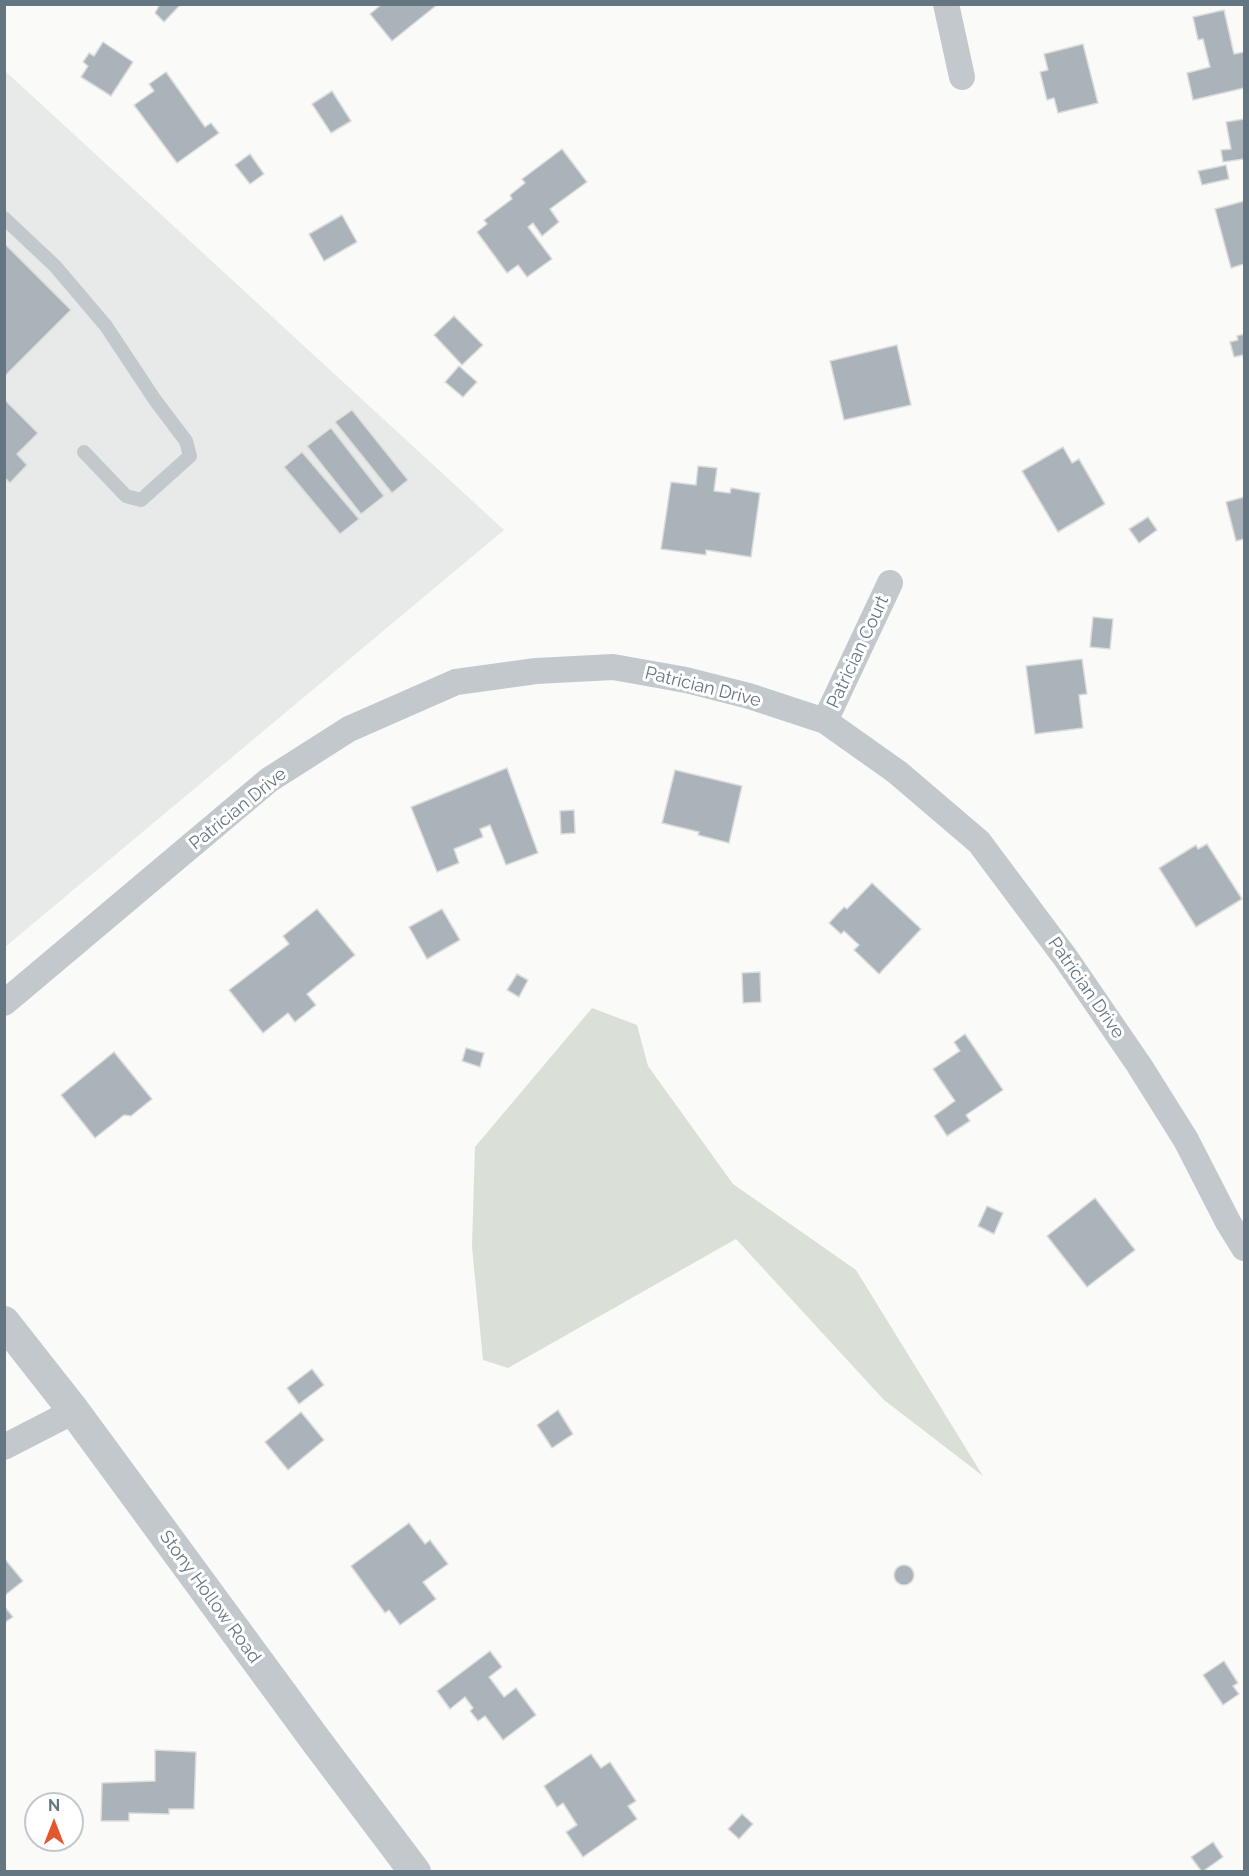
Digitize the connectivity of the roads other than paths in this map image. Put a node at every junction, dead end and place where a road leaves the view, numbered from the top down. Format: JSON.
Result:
{"nodes":[{"id":1,"x":946,"y":4,"type":"edge"},
{"id":2,"x":962,"y":77,"type":"dead end"},
{"id":3,"x":4,"y":218,"type":"edge"},
{"id":4,"x":84,"y":452,"type":"dead end"},
{"id":5,"x":890,"y":583,"type":"dead end"},
{"id":6,"x":825,"y":721,"type":"junction"},
{"id":7,"x":4,"y":1003,"type":"edge"},
{"id":8,"x":1245,"y":1248,"type":"edge"},
{"id":9,"x":4,"y":1322,"type":"edge"},
{"id":10,"x":74,"y":1411,"type":"junction"},
{"id":11,"x":4,"y":1446,"type":"edge"},
{"id":12,"x":415,"y":1872,"type":"edge"}],
"edges":[{"from":1,"to":2,"type":"street"},
{"from":3,"to":4,"type":"lane"},
{"from":5,"to":6,"type":"street","name":"Patrician Court"},
{"from":6,"to":7,"type":"street","name":"Patrician Drive"},
{"from":6,"to":8,"type":"street","name":"Patrician Drive"},
{"from":9,"to":10,"type":"street","name":"Stony Hollow Road"},
{"from":10,"to":11,"type":"street"},
{"from":10,"to":12,"type":"street","name":"Stony Hollow Road"}]}
